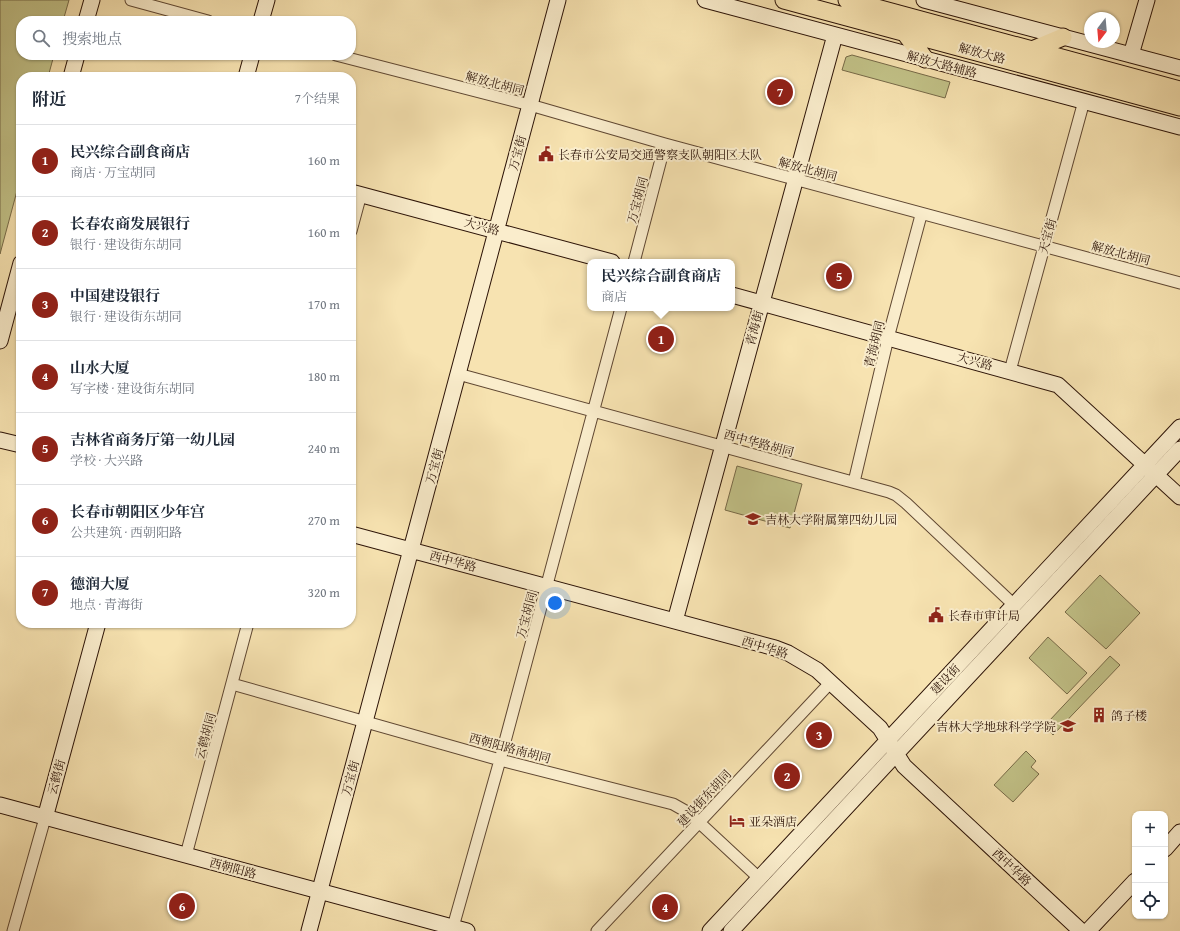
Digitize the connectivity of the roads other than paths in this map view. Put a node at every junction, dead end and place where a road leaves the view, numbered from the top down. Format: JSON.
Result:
{"nodes":[{"id":1,"x":92,"y":0,"type":"edge"},
{"id":2,"x":131,"y":0,"type":"edge"},
{"id":3,"x":267,"y":0,"type":"edge"},
{"id":4,"x":558,"y":0,"type":"edge"},
{"id":5,"x":705,"y":0,"type":"edge"},
{"id":6,"x":784,"y":0,"type":"edge"},
{"id":7,"x":847,"y":0,"type":"edge"},
{"id":8,"x":924,"y":0,"type":"edge"},
{"id":9,"x":1146,"y":0,"type":"edge"},
{"id":10,"x":87,"y":16,"type":"edge"},
{"id":11,"x":190,"y":16,"type":"edge"},
{"id":12,"x":262,"y":16,"type":"edge"},
{"id":13,"x":905,"y":33,"type":"junction"},
{"id":14,"x":835,"y":35,"type":"junction"},
{"id":15,"x":1063,"y":37,"type":"junction"},
{"id":16,"x":1032,"y":50,"type":"junction"},
{"id":17,"x":1131,"y":55,"type":"junction"},
{"id":18,"x":925,"y":59,"type":"junction"},
{"id":19,"x":76,"y":60,"type":"edge"},
{"id":20,"x":251,"y":60,"type":"edge"},
{"id":21,"x":355,"y":60,"type":"edge"},
{"id":22,"x":1180,"y":68,"type":"edge"},
{"id":23,"x":72,"y":72,"type":"edge"},
{"id":24,"x":247,"y":72,"type":"edge"},
{"id":25,"x":1180,"y":90,"type":"edge"},
{"id":26,"x":1084,"y":101,"type":"junction"},
{"id":27,"x":530,"y":105,"type":"junction"},
{"id":28,"x":1180,"y":107,"type":"edge"},
{"id":29,"x":1180,"y":127,"type":"edge"},
{"id":30,"x":665,"y":144,"type":"junction"},
{"id":31,"x":796,"y":179,"type":"junction"},
{"id":32,"x":356,"y":193,"type":"edge"},
{"id":33,"x":920,"y":212,"type":"junction"},
{"id":34,"x":497,"y":230,"type":"junction"},
{"id":35,"x":1044,"y":246,"type":"junction"},
{"id":36,"x":601,"y":259,"type":"edge"},
{"id":37,"x":635,"y":259,"type":"edge"},
{"id":38,"x":1180,"y":283,"type":"edge"},
{"id":39,"x":735,"y":296,"type":"edge"},
{"id":40,"x":16,"y":303,"type":"edge"},
{"id":41,"x":761,"y":303,"type":"junction"},
{"id":42,"x":620,"y":311,"type":"edge"},
{"id":43,"x":888,"y":338,"type":"junction"},
{"id":44,"x":0,"y":341,"type":"edge"},
{"id":45,"x":1010,"y":371,"type":"junction"},
{"id":46,"x":458,"y":374,"type":"junction"},
{"id":47,"x":594,"y":411,"type":"junction"},
{"id":48,"x":1180,"y":427,"type":"edge"},
{"id":49,"x":0,"y":440,"type":"edge"},
{"id":50,"x":16,"y":444,"type":"edge"},
{"id":51,"x":722,"y":446,"type":"junction"},
{"id":52,"x":1180,"y":450,"type":"edge"},
{"id":53,"x":1145,"y":465,"type":"junction"},
{"id":54,"x":1156,"y":475,"type":"junction"},
{"id":55,"x":854,"y":482,"type":"junction"},
{"id":56,"x":1180,"y":497,"type":"edge"},
{"id":57,"x":356,"y":535,"type":"edge"},
{"id":58,"x":411,"y":550,"type":"junction"},
{"id":59,"x":547,"y":587,"type":"junction"},
{"id":60,"x":1014,"y":605,"type":"junction"},
{"id":61,"x":675,"y":621,"type":"junction"},
{"id":62,"x":97,"y":628,"type":"edge"},
{"id":63,"x":247,"y":628,"type":"edge"},
{"id":64,"x":831,"y":682,"type":"junction"},
{"id":65,"x":232,"y":684,"type":"junction"},
{"id":66,"x":365,"y":721,"type":"junction"},
{"id":67,"x":888,"y":740,"type":"junction"},
{"id":68,"x":896,"y":754,"type":"junction"},
{"id":69,"x":500,"y":760,"type":"junction"},
{"id":70,"x":0,"y":805,"type":"edge"},
{"id":71,"x":45,"y":818,"type":"junction"},
{"id":72,"x":699,"y":822,"type":"junction"},
{"id":73,"x":1180,"y":832,"type":"edge"},
{"id":74,"x":1166,"y":847,"type":"edge"},
{"id":75,"x":186,"y":855,"type":"junction"},
{"id":76,"x":759,"y":878,"type":"junction"},
{"id":77,"x":1133,"y":883,"type":"edge"},
{"id":78,"x":320,"y":891,"type":"junction"},
{"id":79,"x":460,"y":929,"type":"edge"},
{"id":80,"x":13,"y":931,"type":"edge"},
{"id":81,"x":309,"y":931,"type":"edge"},
{"id":82,"x":597,"y":931,"type":"edge"},
{"id":83,"x":710,"y":931,"type":"edge"},
{"id":84,"x":730,"y":931,"type":"edge"},
{"id":85,"x":1081,"y":931,"type":"edge"},
{"id":86,"x":1088,"y":931,"type":"edge"}],
"edges":[{"from":1,"to":10,"type":"street"},
{"from":2,"to":11,"type":"street"},
{"from":3,"to":12,"type":"street"},
{"from":4,"to":27,"type":"street","name":"万宝街"},
{"from":5,"to":14,"type":"street","name":"解放大路辅路"},
{"from":6,"to":13,"type":"main road","name":"解放大路"},
{"from":7,"to":16,"type":"main road","name":"解放大路"},
{"from":8,"to":15,"type":"street"},
{"from":9,"to":17,"type":"street"},
{"from":13,"to":18,"type":"main road"},
{"from":13,"to":28,"type":"main road","name":"解放大路"},
{"from":14,"to":18,"type":"street","name":"解放大路辅路"},
{"from":14,"to":31,"type":"street","name":"青海街"},
{"from":15,"to":16,"type":"main road"},
{"from":15,"to":17,"type":"street"},
{"from":16,"to":25,"type":"main road","name":"解放大路"},
{"from":17,"to":22,"type":"street"},
{"from":18,"to":26,"type":"street","name":"解放大路辅路"},
{"from":19,"to":23,"type":"street"},
{"from":20,"to":24,"type":"street"},
{"from":21,"to":27,"type":"street","name":"解放北胡同"},
{"from":26,"to":29,"type":"street","name":"解放大路辅路"},
{"from":26,"to":35,"type":"street","name":"天宝街"},
{"from":27,"to":30,"type":"street","name":"解放北胡同"},
{"from":27,"to":34,"type":"street","name":"万宝街"},
{"from":30,"to":31,"type":"street","name":"解放北胡同"},
{"from":30,"to":37,"type":"street","name":"万宝胡同"},
{"from":31,"to":33,"type":"street","name":"解放北胡同"},
{"from":31,"to":41,"type":"street","name":"青海街"},
{"from":32,"to":34,"type":"street","name":"大兴路"},
{"from":33,"to":35,"type":"street","name":"解放北胡同"},
{"from":33,"to":43,"type":"street","name":"青海胡同"},
{"from":34,"to":36,"type":"street","name":"大兴路"},
{"from":34,"to":46,"type":"street","name":"万宝街"},
{"from":35,"to":38,"type":"street","name":"解放北胡同"},
{"from":35,"to":45,"type":"street","name":"天宝街"},
{"from":39,"to":41,"type":"street","name":"大兴路"},
{"from":40,"to":44,"type":"street"},
{"from":41,"to":43,"type":"street","name":"大兴路"},
{"from":41,"to":51,"type":"street","name":"青海街"},
{"from":42,"to":47,"type":"street","name":"万宝胡同"},
{"from":43,"to":45,"type":"street","name":"大兴路"},
{"from":43,"to":55,"type":"street","name":"青海胡同"},
{"from":45,"to":53,"type":"street","name":"大兴路"},
{"from":46,"to":47,"type":"street","name":"西中华路胡同"},
{"from":46,"to":58,"type":"street","name":"万宝街"},
{"from":47,"to":51,"type":"street","name":"西中华路胡同"},
{"from":47,"to":59,"type":"street","name":"万宝胡同"},
{"from":48,"to":53,"type":"street","name":"建设街"},
{"from":49,"to":50,"type":"street"},
{"from":51,"to":55,"type":"street","name":"西中华路胡同"},
{"from":51,"to":61,"type":"street","name":"青海街"},
{"from":52,"to":54,"type":"street","name":"建设街"},
{"from":53,"to":54,"type":"street","name":"大兴路"},
{"from":53,"to":60,"type":"street","name":"建设街"},
{"from":54,"to":56,"type":"street","name":"大兴路"},
{"from":54,"to":68,"type":"street","name":"建设街"},
{"from":55,"to":60,"type":"street","name":"西中华路胡同"},
{"from":57,"to":58,"type":"street","name":"西中华路"},
{"from":58,"to":59,"type":"street","name":"西中华路"},
{"from":58,"to":66,"type":"street","name":"万宝街"},
{"from":59,"to":61,"type":"street","name":"西中华路"},
{"from":59,"to":69,"type":"street","name":"万宝胡同"},
{"from":60,"to":67,"type":"street","name":"建设街"},
{"from":61,"to":64,"type":"street","name":"西中华路"},
{"from":62,"to":71,"type":"street","name":"云鹤街"},
{"from":63,"to":65,"type":"street","name":"云鹤胡同"},
{"from":64,"to":67,"type":"street","name":"西中华路"},
{"from":64,"to":72,"type":"street","name":"建设街东胡同"},
{"from":65,"to":66,"type":"street","name":"西朝阳路南胡同"},
{"from":65,"to":75,"type":"street","name":"云鹤胡同"},
{"from":66,"to":69,"type":"street","name":"西朝阳路南胡同"},
{"from":66,"to":78,"type":"street","name":"万宝街"},
{"from":67,"to":68,"type":"street","name":"西中华路"},
{"from":67,"to":76,"type":"street","name":"建设街"},
{"from":68,"to":84,"type":"street","name":"建设街"},
{"from":68,"to":85,"type":"street","name":"西中华路"},
{"from":69,"to":72,"type":"street","name":"西朝阳路南胡同"},
{"from":69,"to":79,"type":"street","name":"万宝胡同"},
{"from":70,"to":71,"type":"street","name":"西朝阳路"},
{"from":71,"to":75,"type":"street","name":"西朝阳路"},
{"from":71,"to":80,"type":"street","name":"云鹤街"},
{"from":72,"to":76,"type":"street","name":"西朝阳路南胡同"},
{"from":72,"to":82,"type":"street","name":"建设街东胡同"},
{"from":73,"to":74,"type":"street"},
{"from":75,"to":78,"type":"street","name":"西朝阳路"},
{"from":76,"to":83,"type":"street","name":"建设街"},
{"from":77,"to":86,"type":"street"},
{"from":78,"to":79,"type":"street","name":"西朝阳路"},
{"from":78,"to":81,"type":"street","name":"万宝街"}]}
